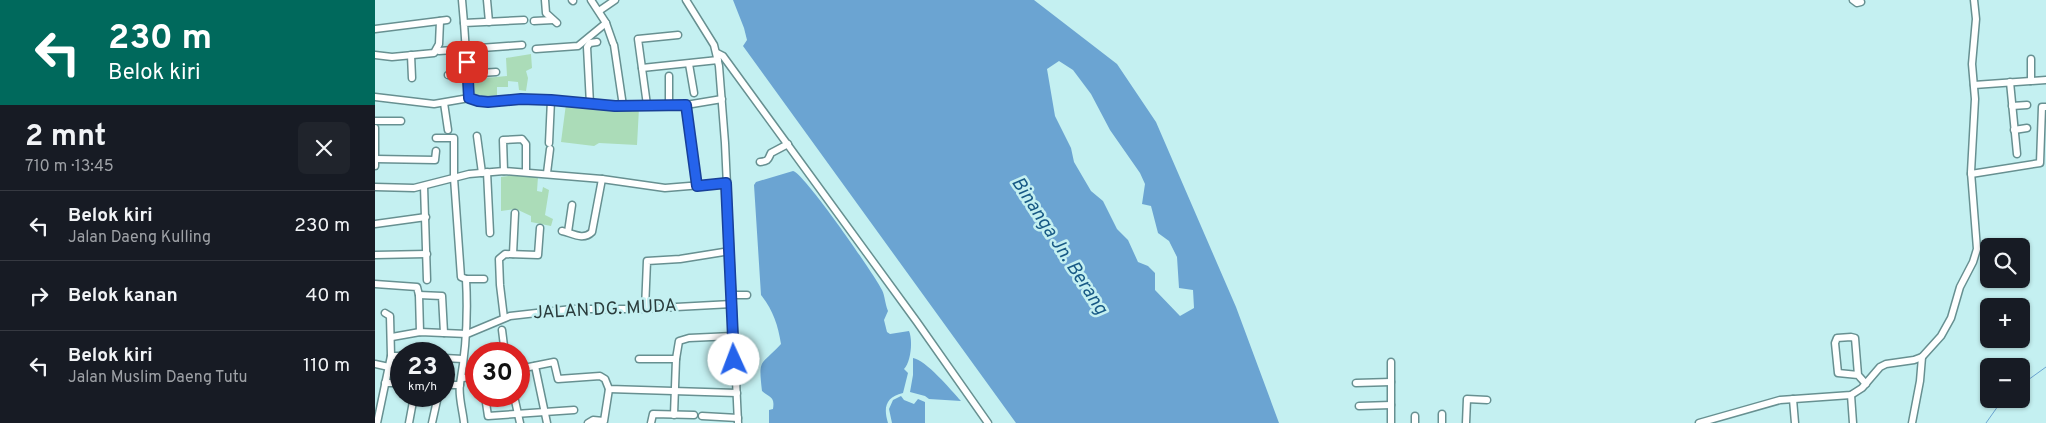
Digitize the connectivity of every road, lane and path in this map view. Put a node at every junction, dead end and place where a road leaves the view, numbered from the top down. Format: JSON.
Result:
{"nodes":[{"id":1,"x":462,"y":0,"type":"edge"},
{"id":2,"x":487,"y":0,"type":"edge"},
{"id":3,"x":545,"y":0,"type":"edge"},
{"id":4,"x":591,"y":0,"type":"edge"},
{"id":5,"x":615,"y":0,"type":"edge"},
{"id":6,"x":686,"y":0,"type":"edge"},
{"id":7,"x":1853,"y":0,"type":"edge"},
{"id":8,"x":1974,"y":0,"type":"edge"},
{"id":9,"x":1861,"y":2,"type":"dead end"},
{"id":10,"x":599,"y":11,"type":"junction"},
{"id":11,"x":447,"y":20,"type":"dead end"},
{"id":12,"x":524,"y":20,"type":"dead end"},
{"id":13,"x":440,"y":21,"type":"junction"},
{"id":14,"x":533,"y":21,"type":"dead end"},
{"id":15,"x":489,"y":22,"type":"junction"},
{"id":16,"x":464,"y":23,"type":"junction"},
{"id":17,"x":606,"y":23,"type":"junction"},
{"id":18,"x":375,"y":29,"type":"edge"},
{"id":19,"x":678,"y":35,"type":"dead end"},
{"id":20,"x":597,"y":42,"type":"dead end"},
{"id":21,"x":522,"y":45,"type":"dead end"},
{"id":22,"x":466,"y":48,"type":"junction"},
{"id":23,"x":536,"y":49,"type":"dead end"},
{"id":24,"x":439,"y":51,"type":"dead end"},
{"id":25,"x":375,"y":55,"type":"edge"},
{"id":26,"x":411,"y":55,"type":"junction"},
{"id":27,"x":717,"y":56,"type":"junction"},
{"id":28,"x":2031,"y":59,"type":"dead end"},
{"id":29,"x":689,"y":64,"type":"junction"},
{"id":30,"x":642,"y":68,"type":"junction"},
{"id":31,"x":496,"y":72,"type":"dead end"},
{"id":32,"x":468,"y":73,"type":"junction"},
{"id":33,"x":448,"y":75,"type":"dead end"},
{"id":34,"x":669,"y":76,"type":"dead end"},
{"id":35,"x":412,"y":78,"type":"dead end"},
{"id":36,"x":2046,"y":80,"type":"edge"},
{"id":37,"x":2031,"y":81,"type":"junction"},
{"id":38,"x":2010,"y":82,"type":"junction"},
{"id":39,"x":1975,"y":85,"type":"junction"},
{"id":40,"x":694,"y":93,"type":"dead end"},
{"id":41,"x":375,"y":97,"type":"edge"},
{"id":42,"x":469,"y":98,"type":"junction"},
{"id":43,"x":722,"y":99,"type":"junction"},
{"id":44,"x":551,"y":100,"type":"junction"},
{"id":45,"x":444,"y":103,"type":"junction"},
{"id":46,"x":590,"y":104,"type":"junction"},
{"id":47,"x":647,"y":105,"type":"junction"},
{"id":48,"x":669,"y":105,"type":"junction"},
{"id":49,"x":686,"y":105,"type":"junction"},
{"id":50,"x":2027,"y":105,"type":"dead end"},
{"id":51,"x":623,"y":106,"type":"junction"},
{"id":52,"x":2012,"y":106,"type":"junction"},
{"id":53,"x":2046,"y":107,"type":"edge"},
{"id":54,"x":375,"y":121,"type":"edge"},
{"id":55,"x":401,"y":121,"type":"dead end"},
{"id":56,"x":2027,"y":128,"type":"dead end"},
{"id":57,"x":375,"y":130,"type":"edge"},
{"id":58,"x":448,"y":130,"type":"dead end"},
{"id":59,"x":2014,"y":130,"type":"junction"},
{"id":60,"x":2044,"y":130,"type":"edge"},
{"id":61,"x":477,"y":136,"type":"dead end"},
{"id":62,"x":436,"y":138,"type":"dead end"},
{"id":63,"x":788,"y":144,"type":"junction"},
{"id":64,"x":436,"y":151,"type":"dead end"},
{"id":65,"x":2017,"y":154,"type":"dead end"},
{"id":66,"x":376,"y":159,"type":"edge"},
{"id":67,"x":760,"y":162,"type":"dead end"},
{"id":68,"x":375,"y":166,"type":"edge"},
{"id":69,"x":505,"y":171,"type":"junction"},
{"id":70,"x":526,"y":171,"type":"junction"},
{"id":71,"x":484,"y":172,"type":"junction"},
{"id":72,"x":547,"y":174,"type":"junction"},
{"id":73,"x":1971,"y":174,"type":"junction"},
{"id":74,"x":454,"y":178,"type":"junction"},
{"id":75,"x":602,"y":179,"type":"junction"},
{"id":76,"x":726,"y":183,"type":"junction"},
{"id":77,"x":424,"y":186,"type":"junction"},
{"id":78,"x":697,"y":186,"type":"junction"},
{"id":79,"x":375,"y":187,"type":"edge"},
{"id":80,"x":572,"y":205,"type":"dead end"},
{"id":81,"x":515,"y":213,"type":"dead end"},
{"id":82,"x":426,"y":217,"type":"junction"},
{"id":83,"x":375,"y":224,"type":"edge"},
{"id":84,"x":540,"y":228,"type":"dead end"},
{"id":85,"x":490,"y":233,"type":"dead end"},
{"id":86,"x":730,"y":251,"type":"junction"},
{"id":87,"x":427,"y":254,"type":"junction"},
{"id":88,"x":513,"y":254,"type":"junction"},
{"id":89,"x":375,"y":255,"type":"edge"},
{"id":90,"x":484,"y":278,"type":"dead end"},
{"id":91,"x":466,"y":279,"type":"junction"},
{"id":92,"x":427,"y":280,"type":"dead end"},
{"id":93,"x":375,"y":284,"type":"edge"},
{"id":94,"x":419,"y":295,"type":"junction"},
{"id":95,"x":732,"y":295,"type":"junction"},
{"id":96,"x":747,"y":296,"type":"dead end"},
{"id":97,"x":732,"y":304,"type":"junction"},
{"id":98,"x":645,"y":309,"type":"junction"},
{"id":99,"x":385,"y":313,"type":"dead end"},
{"id":100,"x":504,"y":318,"type":"junction"},
{"id":101,"x":502,"y":330,"type":"dead end"},
{"id":102,"x":420,"y":332,"type":"junction"},
{"id":103,"x":444,"y":333,"type":"junction"},
{"id":104,"x":467,"y":334,"type":"junction"},
{"id":105,"x":733,"y":336,"type":"junction"},
{"id":106,"x":392,"y":337,"type":"junction"},
{"id":107,"x":392,"y":342,"type":"edge"},
{"id":108,"x":504,"y":342,"type":"edge"},
{"id":109,"x":1922,"y":357,"type":"junction"},
{"id":110,"x":455,"y":359,"type":"edge"},
{"id":111,"x":463,"y":359,"type":"junction"},
{"id":112,"x":639,"y":359,"type":"dead end"},
{"id":113,"x":676,"y":359,"type":"junction"},
{"id":114,"x":390,"y":362,"type":"edge"},
{"id":115,"x":1391,"y":362,"type":"dead end"},
{"id":116,"x":375,"y":364,"type":"edge"},
{"id":117,"x":535,"y":366,"type":"junction"},
{"id":118,"x":389,"y":367,"type":"junction"},
{"id":119,"x":530,"y":367,"type":"edge"},
{"id":120,"x":1858,"y":375,"type":"junction"},
{"id":121,"x":462,"y":378,"type":"junction"},
{"id":122,"x":465,"y":378,"type":"edge"},
{"id":123,"x":385,"y":382,"type":"junction"},
{"id":124,"x":390,"y":382,"type":"edge"},
{"id":125,"x":1391,"y":382,"type":"junction"},
{"id":126,"x":1356,"y":383,"type":"dead end"},
{"id":127,"x":1866,"y":384,"type":"junction"},
{"id":128,"x":455,"y":385,"type":"edge"},
{"id":129,"x":459,"y":385,"type":"junction"},
{"id":130,"x":609,"y":389,"type":"junction"},
{"id":131,"x":675,"y":390,"type":"junction"},
{"id":132,"x":737,"y":393,"type":"junction"},
{"id":133,"x":1851,"y":395,"type":"junction"},
{"id":134,"x":379,"y":396,"type":"edge"},
{"id":135,"x":1793,"y":399,"type":"junction"},
{"id":136,"x":1487,"y":400,"type":"dead end"},
{"id":137,"x":1391,"y":405,"type":"junction"},
{"id":138,"x":1359,"y":406,"type":"dead end"},
{"id":139,"x":412,"y":407,"type":"edge"},
{"id":140,"x":435,"y":407,"type":"edge"},
{"id":141,"x":486,"y":407,"type":"edge"},
{"id":142,"x":516,"y":407,"type":"edge"},
{"id":143,"x":574,"y":410,"type":"dead end"},
{"id":144,"x":545,"y":412,"type":"junction"},
{"id":145,"x":674,"y":414,"type":"junction"},
{"id":146,"x":1442,"y":414,"type":"dead end"},
{"id":147,"x":518,"y":415,"type":"junction"},
{"id":148,"x":694,"y":415,"type":"dead end"},
{"id":149,"x":702,"y":416,"type":"dead end"},
{"id":150,"x":738,"y":420,"type":"edge"},
{"id":151,"x":377,"y":423,"type":"edge"},
{"id":152,"x":409,"y":423,"type":"edge"},
{"id":153,"x":431,"y":423,"type":"edge"},
{"id":154,"x":464,"y":423,"type":"edge"},
{"id":155,"x":520,"y":423,"type":"edge"},
{"id":156,"x":547,"y":423,"type":"edge"},
{"id":157,"x":588,"y":423,"type":"edge"},
{"id":158,"x":651,"y":423,"type":"edge"},
{"id":159,"x":987,"y":423,"type":"edge"},
{"id":160,"x":1391,"y":423,"type":"edge"},
{"id":161,"x":1442,"y":423,"type":"edge"},
{"id":162,"x":1466,"y":423,"type":"edge"},
{"id":163,"x":1699,"y":423,"type":"edge"},
{"id":164,"x":1795,"y":423,"type":"edge"},
{"id":165,"x":1853,"y":423,"type":"edge"},
{"id":166,"x":1912,"y":423,"type":"edge"}],
"edges":[{"from":1,"to":16,"type":"street"},
{"from":2,"to":15,"type":"street"},
{"from":3,"to":14,"type":"street"},
{"from":4,"to":10,"type":"street"},
{"from":5,"to":10,"type":"street"},
{"from":6,"to":27,"type":"street"},
{"from":7,"to":9,"type":"street"},
{"from":8,"to":39,"type":"street"},
{"from":10,"to":17,"type":"street"},
{"from":11,"to":13,"type":"street"},
{"from":12,"to":15,"type":"street"},
{"from":13,"to":18,"type":"street"},
{"from":13,"to":26,"type":"street"},
{"from":15,"to":16,"type":"street"},
{"from":16,"to":22,"type":"street"},
{"from":17,"to":23,"type":"street"},
{"from":17,"to":51,"type":"street"},
{"from":19,"to":30,"type":"street"},
{"from":20,"to":46,"type":"street"},
{"from":21,"to":22,"type":"street"},
{"from":22,"to":24,"type":"street"},
{"from":22,"to":32,"type":"street"},
{"from":25,"to":26,"type":"street"},
{"from":26,"to":35,"type":"street"},
{"from":27,"to":29,"type":"street"},
{"from":27,"to":43,"type":"street"},
{"from":27,"to":63,"type":"street"},
{"from":28,"to":37,"type":"street"},
{"from":29,"to":30,"type":"street"},
{"from":29,"to":40,"type":"street"},
{"from":30,"to":47,"type":"street"},
{"from":31,"to":32,"type":"street"},
{"from":32,"to":33,"type":"street"},
{"from":32,"to":42,"type":"street"},
{"from":34,"to":48,"type":"street"},
{"from":36,"to":37,"type":"street"},
{"from":37,"to":38,"type":"street"},
{"from":38,"to":39,"type":"street"},
{"from":38,"to":52,"type":"street"},
{"from":39,"to":73,"type":"street"},
{"from":41,"to":45,"type":"street"},
{"from":42,"to":44,"type":"street"},
{"from":42,"to":45,"type":"street"},
{"from":43,"to":49,"type":"street"},
{"from":43,"to":76,"type":"street"},
{"from":44,"to":46,"type":"street"},
{"from":44,"to":72,"type":"street"},
{"from":45,"to":58,"type":"street"},
{"from":46,"to":51,"type":"street"},
{"from":47,"to":48,"type":"street"},
{"from":47,"to":51,"type":"street"},
{"from":48,"to":49,"type":"street"},
{"from":49,"to":78,"type":"street"},
{"from":50,"to":52,"type":"street"},
{"from":52,"to":59,"type":"street"},
{"from":53,"to":60,"type":"street"},
{"from":54,"to":55,"type":"street"},
{"from":56,"to":59,"type":"street"},
{"from":57,"to":66,"type":"street"},
{"from":59,"to":65,"type":"street"},
{"from":60,"to":73,"type":"street"},
{"from":61,"to":71,"type":"street"},
{"from":62,"to":74,"type":"street"},
{"from":63,"to":67,"type":"street"},
{"from":63,"to":159,"type":"street"},
{"from":64,"to":66,"type":"street"},
{"from":66,"to":68,"type":"street"},
{"from":69,"to":70,"type":"street"},
{"from":69,"to":70,"type":"street"},
{"from":69,"to":71,"type":"street"},
{"from":70,"to":72,"type":"street"},
{"from":71,"to":74,"type":"street"},
{"from":71,"to":85,"type":"street"},
{"from":72,"to":75,"type":"street"},
{"from":73,"to":109,"type":"street"},
{"from":74,"to":77,"type":"street"},
{"from":74,"to":91,"type":"street"},
{"from":75,"to":78,"type":"street"},
{"from":75,"to":80,"type":"street"},
{"from":76,"to":78,"type":"street"},
{"from":76,"to":86,"type":"street"},
{"from":77,"to":79,"type":"street"},
{"from":77,"to":82,"type":"street"},
{"from":81,"to":88,"type":"street"},
{"from":82,"to":83,"type":"street"},
{"from":82,"to":87,"type":"street"},
{"from":84,"to":88,"type":"street"},
{"from":86,"to":95,"type":"street"},
{"from":86,"to":98,"type":"street"},
{"from":87,"to":89,"type":"street"},
{"from":87,"to":92,"type":"street"},
{"from":88,"to":100,"type":"street"},
{"from":90,"to":91,"type":"street"},
{"from":91,"to":104,"type":"street"},
{"from":93,"to":94,"type":"street"},
{"from":94,"to":102,"type":"street"},
{"from":94,"to":103,"type":"street"},
{"from":95,"to":96,"type":"street"},
{"from":95,"to":97,"type":"street"},
{"from":97,"to":98,"type":"street","name":"JALAN DG. MUDA"},
{"from":97,"to":105,"type":"street"},
{"from":98,"to":100,"type":"street","name":"JALAN DG. MUDA"},
{"from":99,"to":106,"type":"street"},
{"from":100,"to":104,"type":"street","name":"JALAN DG. MUDA"},
{"from":101,"to":108,"type":"street"},
{"from":102,"to":103,"type":"street","name":"JALAN DG. MUDA"},
{"from":102,"to":106,"type":"street","name":"JALAN DG. MUDA"},
{"from":103,"to":104,"type":"street","name":"JALAN DG. MUDA"},
{"from":104,"to":111,"type":"street"},
{"from":105,"to":113,"type":"street"},
{"from":105,"to":132,"type":"street"},
{"from":106,"to":107,"type":"street"},
{"from":109,"to":127,"type":"street"},
{"from":109,"to":166,"type":"street"},
{"from":110,"to":111,"type":"street"},
{"from":111,"to":121,"type":"street"},
{"from":112,"to":113,"type":"street"},
{"from":113,"to":131,"type":"street"},
{"from":114,"to":118,"type":"street"},
{"from":115,"to":125,"type":"street"},
{"from":116,"to":118,"type":"street"},
{"from":117,"to":119,"type":"street"},
{"from":117,"to":130,"type":"street"},
{"from":117,"to":144,"type":"street"},
{"from":118,"to":123,"type":"street"},
{"from":120,"to":120,"type":"street"},
{"from":120,"to":127,"type":"street"},
{"from":121,"to":122,"type":"street"},
{"from":121,"to":129,"type":"street"},
{"from":123,"to":124,"type":"street"},
{"from":123,"to":134,"type":"street"},
{"from":125,"to":126,"type":"street"},
{"from":125,"to":137,"type":"street"},
{"from":127,"to":133,"type":"street"},
{"from":128,"to":129,"type":"street"},
{"from":129,"to":154,"type":"street"},
{"from":130,"to":131,"type":"street"},
{"from":130,"to":157,"type":"street"},
{"from":131,"to":132,"type":"street"},
{"from":131,"to":145,"type":"street"},
{"from":132,"to":150,"type":"street"},
{"from":133,"to":135,"type":"street"},
{"from":133,"to":165,"type":"street"},
{"from":134,"to":151,"type":"street"},
{"from":135,"to":163,"type":"street"},
{"from":135,"to":164,"type":"street"},
{"from":136,"to":162,"type":"street"},
{"from":137,"to":138,"type":"street"},
{"from":137,"to":160,"type":"street"},
{"from":139,"to":152,"type":"street"},
{"from":140,"to":153,"type":"street"},
{"from":141,"to":147,"type":"street"},
{"from":142,"to":147,"type":"street"},
{"from":143,"to":144,"type":"street"},
{"from":144,"to":147,"type":"street"},
{"from":144,"to":156,"type":"street"},
{"from":145,"to":148,"type":"street"},
{"from":145,"to":158,"type":"street"},
{"from":146,"to":161,"type":"street"},
{"from":147,"to":155,"type":"street"},
{"from":149,"to":150,"type":"street"}]}
